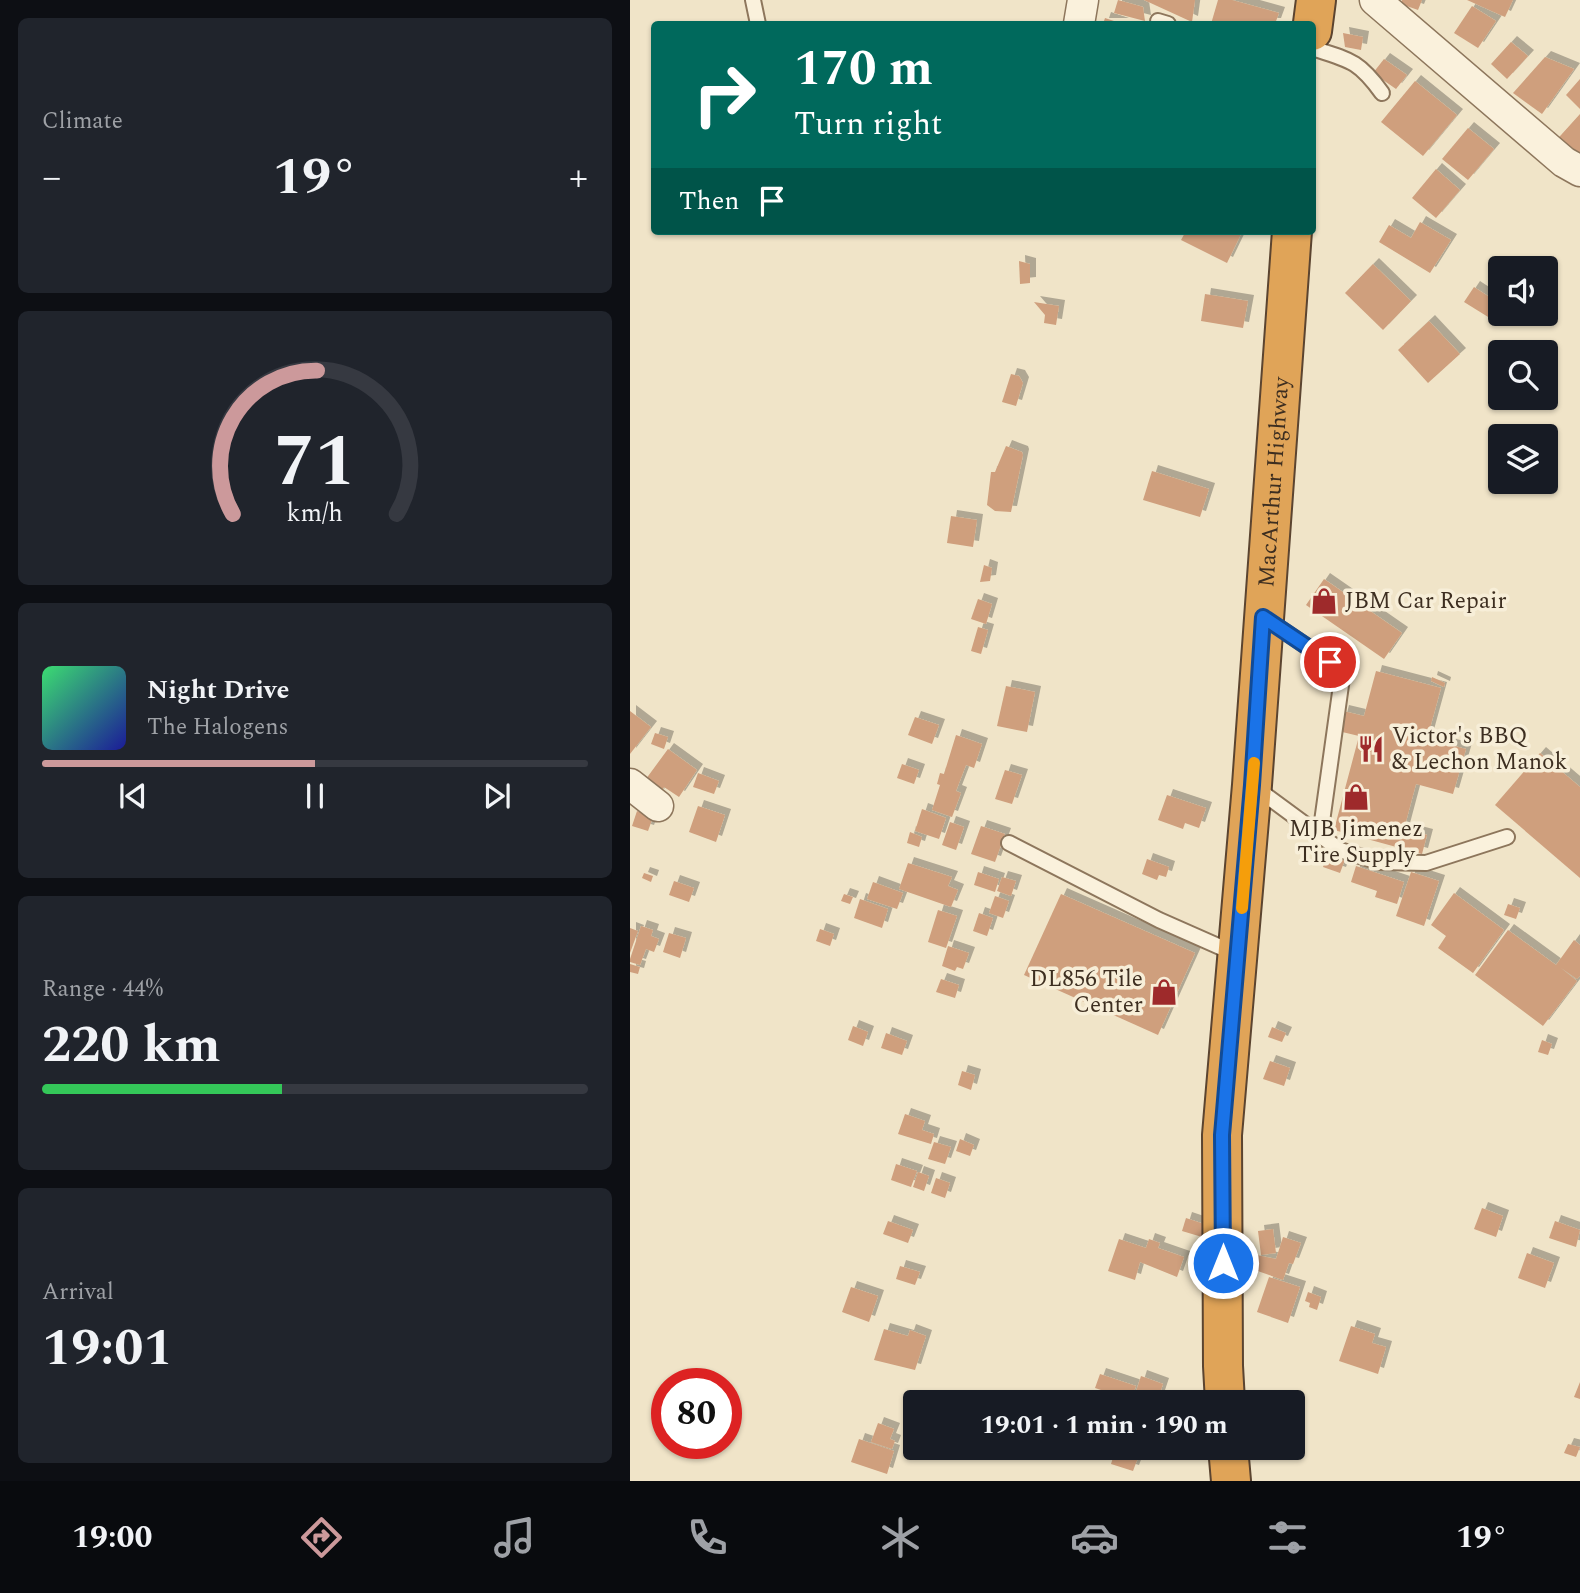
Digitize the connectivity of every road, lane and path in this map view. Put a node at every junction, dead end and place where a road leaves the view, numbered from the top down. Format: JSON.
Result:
{"nodes":[{"id":1,"x":753,"y":0,"type":"edge"},
{"id":2,"x":1083,"y":0,"type":"edge"},
{"id":3,"x":1316,"y":0,"type":"edge"},
{"id":4,"x":1374,"y":0,"type":"edge"},
{"id":5,"x":757,"y":21,"type":"edge"},
{"id":6,"x":1080,"y":21,"type":"edge"},
{"id":7,"x":1313,"y":21,"type":"edge"},
{"id":8,"x":1316,"y":49,"type":"edge"},
{"id":9,"x":1382,"y":93,"type":"dead end"},
{"id":10,"x":1580,"y":171,"type":"edge"},
{"id":11,"x":1292,"y":235,"type":"edge"},
{"id":12,"x":1263,"y":617,"type":"junction"},
{"id":13,"x":630,"y":784,"type":"edge"},
{"id":14,"x":1252,"y":785,"type":"junction"},
{"id":15,"x":658,"y":806,"type":"dead end"},
{"id":16,"x":1320,"y":836,"type":"junction"},
{"id":17,"x":1507,"y":837,"type":"dead end"},
{"id":18,"x":1009,"y":843,"type":"dead end"},
{"id":19,"x":1238,"y":954,"type":"junction"},
{"id":20,"x":1224,"y":1390,"type":"edge"},
{"id":21,"x":1229,"y":1460,"type":"edge"},
{"id":22,"x":1231,"y":1481,"type":"edge"}],
"edges":[{"from":1,"to":5,"type":"lane"},
{"from":2,"to":6,"type":"street"},
{"from":3,"to":7,"type":"highway"},
{"from":4,"to":10,"type":"street"},
{"from":8,"to":9,"type":"lane"},
{"from":11,"to":12,"type":"highway","name":"MacArthur Highway"},
{"from":12,"to":14,"type":"highway","name":"MacArthur Highway"},
{"from":12,"to":16,"type":"lane"},
{"from":13,"to":15,"type":"street"},
{"from":14,"to":16,"type":"lane"},
{"from":14,"to":19,"type":"highway","name":"MacArthur Highway"},
{"from":16,"to":17,"type":"lane"},
{"from":18,"to":19,"type":"lane"},
{"from":19,"to":20,"type":"highway","name":"MacArthur Highway"},
{"from":21,"to":22,"type":"highway"}]}
